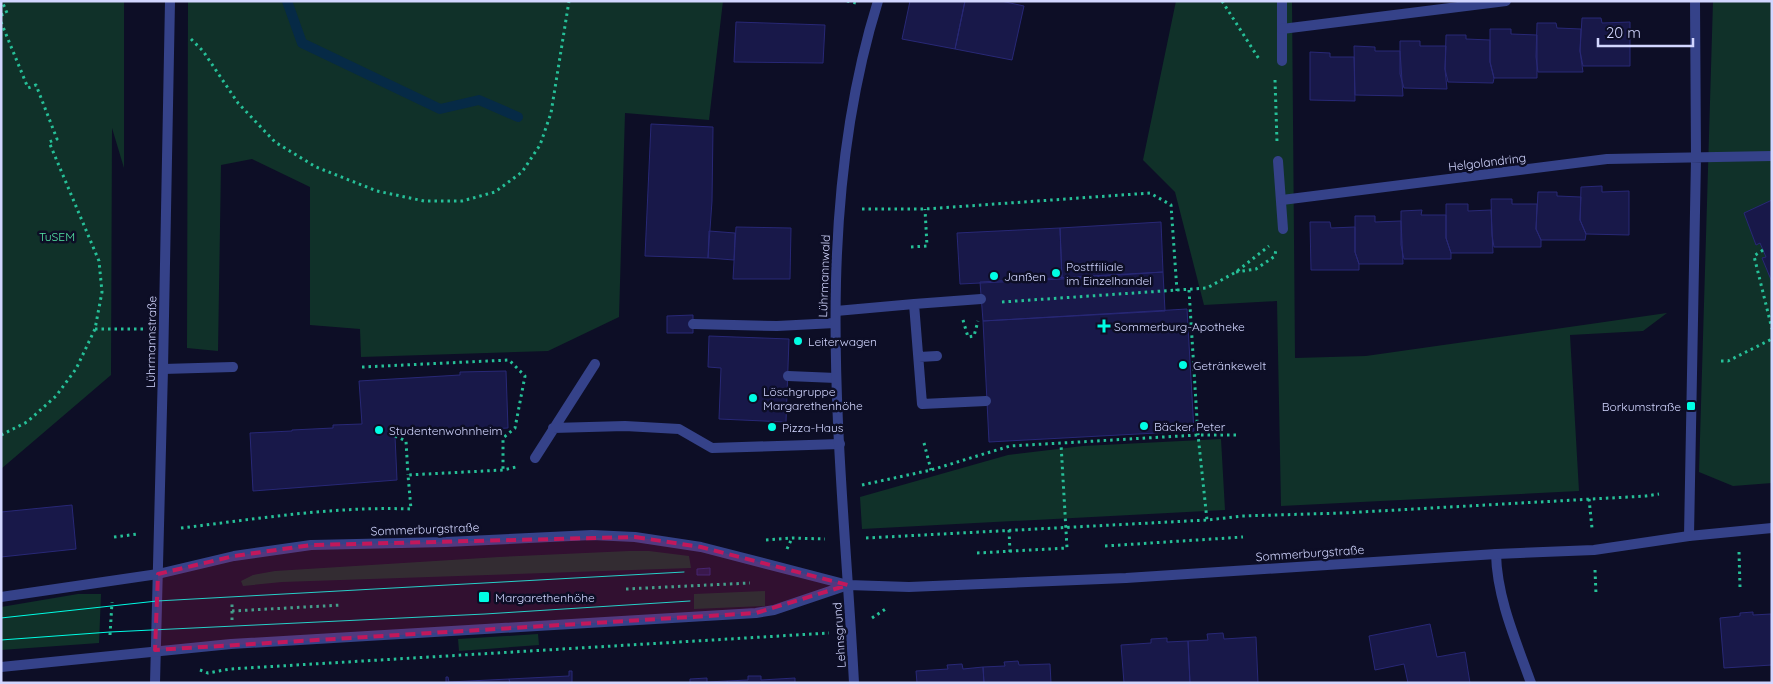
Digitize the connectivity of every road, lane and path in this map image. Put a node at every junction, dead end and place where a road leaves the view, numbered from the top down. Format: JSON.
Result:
{"nodes":[{"id":1,"x":2,"y":1,"type":"edge"},
{"id":2,"x":170,"y":1,"type":"edge"},
{"id":3,"x":570,"y":1,"type":"edge"},
{"id":4,"x":878,"y":1,"type":"edge"},
{"id":5,"x":1222,"y":1,"type":"edge"},
{"id":6,"x":1282,"y":1,"type":"edge"},
{"id":7,"x":1506,"y":1,"type":"edge"},
{"id":8,"x":1695,"y":1,"type":"edge"},
{"id":9,"x":170,"y":14,"type":"junction"},
{"id":10,"x":1,"y":15,"type":"edge"},
{"id":11,"x":1,"y":22,"type":"edge"},
{"id":12,"x":1282,"y":30,"type":"junction"},
{"id":13,"x":1282,"y":60,"type":"dead end"},
{"id":14,"x":1261,"y":62,"type":"dead end"},
{"id":15,"x":1270,"y":74,"type":"dead end"},
{"id":16,"x":1772,"y":156,"type":"edge"},
{"id":17,"x":1696,"y":158,"type":"junction"},
{"id":18,"x":1278,"y":161,"type":"joint"},
{"id":19,"x":1282,"y":200,"type":"junction"},
{"id":20,"x":840,"y":209,"type":"junction"},
{"id":21,"x":925,"y":209,"type":"junction"},
{"id":22,"x":1283,"y":228,"type":"dead end"},
{"id":23,"x":1276,"y":241,"type":"dead end"},
{"id":24,"x":911,"y":247,"type":"dead end"},
{"id":25,"x":1267,"y":247,"type":"dead end"},
{"id":26,"x":1762,"y":250,"type":"dead end"},
{"id":27,"x":1236,"y":272,"type":"junction"},
{"id":28,"x":1189,"y":290,"type":"junction"},
{"id":29,"x":1177,"y":291,"type":"junction"},
{"id":30,"x":981,"y":299,"type":"dead end"},
{"id":31,"x":996,"y":302,"type":"dead end"},
{"id":32,"x":914,"y":304,"type":"junction"},
{"id":33,"x":836,"y":311,"type":"junction"},
{"id":34,"x":963,"y":320,"type":"dead end"},
{"id":35,"x":835,"y":322,"type":"junction"},
{"id":36,"x":693,"y":324,"type":"dead end"},
{"id":37,"x":95,"y":329,"type":"junction"},
{"id":38,"x":1772,"y":329,"type":"edge"},
{"id":39,"x":164,"y":330,"type":"junction"},
{"id":40,"x":974,"y":336,"type":"dead end"},
{"id":41,"x":1772,"y":339,"type":"edge"},
{"id":42,"x":937,"y":356,"type":"dead end"},
{"id":43,"x":919,"y":357,"type":"junction"},
{"id":44,"x":1721,"y":361,"type":"dead end"},
{"id":45,"x":595,"y":364,"type":"dead end"},
{"id":46,"x":233,"y":367,"type":"dead end"},
{"id":47,"x":362,"y":367,"type":"dead end"},
{"id":48,"x":163,"y":369,"type":"junction"},
{"id":49,"x":788,"y":376,"type":"dead end"},
{"id":50,"x":836,"y":378,"type":"junction"},
{"id":51,"x":986,"y":401,"type":"dead end"},
{"id":52,"x":553,"y":428,"type":"junction"},
{"id":53,"x":1,"y":435,"type":"edge"},
{"id":54,"x":1198,"y":435,"type":"junction"},
{"id":55,"x":1237,"y":435,"type":"dead end"},
{"id":56,"x":395,"y":436,"type":"dead end"},
{"id":57,"x":924,"y":443,"type":"dead end"},
{"id":58,"x":840,"y":444,"type":"junction"},
{"id":59,"x":1061,"y":444,"type":"junction"},
{"id":60,"x":535,"y":458,"type":"joint"},
{"id":61,"x":503,"y":470,"type":"junction"},
{"id":62,"x":932,"y":470,"type":"junction"},
{"id":63,"x":408,"y":475,"type":"junction"},
{"id":64,"x":872,"y":483,"type":"dead end"},
{"id":65,"x":1659,"y":494,"type":"dead end"},
{"id":66,"x":1207,"y":520,"type":"junction"},
{"id":67,"x":1065,"y":526,"type":"junction"},
{"id":68,"x":1772,"y":528,"type":"edge"},
{"id":69,"x":1009,"y":530,"type":"junction"},
{"id":70,"x":1738,"y":530,"type":"junction"},
{"id":71,"x":158,"y":531,"type":"junction"},
{"id":72,"x":1689,"y":536,"type":"junction"},
{"id":73,"x":114,"y":537,"type":"dead end"},
{"id":74,"x":1243,"y":537,"type":"dead end"},
{"id":75,"x":844,"y":539,"type":"junction"},
{"id":76,"x":1105,"y":546,"type":"dead end"},
{"id":77,"x":1010,"y":552,"type":"junction"},
{"id":78,"x":977,"y":553,"type":"dead end"},
{"id":79,"x":1496,"y":554,"type":"junction"},
{"id":80,"x":158,"y":574,"type":"junction"},
{"id":81,"x":113,"y":580,"type":"junction"},
{"id":82,"x":754,"y":583,"type":"dead end"},
{"id":83,"x":848,"y":585,"type":"junction"},
{"id":84,"x":1740,"y":586,"type":"dead end"},
{"id":85,"x":626,"y":589,"type":"dead end"},
{"id":86,"x":1,"y":597,"type":"edge"},
{"id":87,"x":232,"y":602,"type":"dead end"},
{"id":88,"x":342,"y":605,"type":"dead end"},
{"id":89,"x":232,"y":611,"type":"junction"},
{"id":90,"x":232,"y":620,"type":"dead end"},
{"id":91,"x":852,"y":632,"type":"junction"},
{"id":92,"x":156,"y":650,"type":"junction"},
{"id":93,"x":111,"y":656,"type":"junction"},
{"id":94,"x":1,"y":667,"type":"edge"},
{"id":95,"x":199,"y":669,"type":"dead end"},
{"id":96,"x":155,"y":683,"type":"edge"},
{"id":97,"x":854,"y":683,"type":"edge"},
{"id":98,"x":1531,"y":683,"type":"edge"}],
"edges":[{"from":1,"to":10,"type":"path"},
{"from":2,"to":9,"type":"street","name":"Lührmannstraße"},
{"from":3,"to":9,"type":"path"},
{"from":4,"to":20,"type":"street","name":"Lührmannwald"},
{"from":5,"to":14,"type":"path"},
{"from":6,"to":12,"type":"street"},
{"from":7,"to":12,"type":"street"},
{"from":8,"to":17,"type":"street"},
{"from":9,"to":39,"type":"street","name":"Lührmannstraße"},
{"from":11,"to":37,"type":"path"},
{"from":12,"to":13,"type":"street"},
{"from":15,"to":18,"type":"path"},
{"from":16,"to":17,"type":"street"},
{"from":17,"to":19,"type":"street","name":"Helgolandring"},
{"from":17,"to":72,"type":"street"},
{"from":18,"to":19,"type":"street"},
{"from":19,"to":22,"type":"street"},
{"from":20,"to":21,"type":"path"},
{"from":20,"to":33,"type":"street","name":"Lührmannwald"},
{"from":21,"to":24,"type":"path"},
{"from":21,"to":29,"type":"path"},
{"from":23,"to":27,"type":"path"},
{"from":25,"to":27,"type":"path"},
{"from":26,"to":38,"type":"path"},
{"from":27,"to":28,"type":"path"},
{"from":28,"to":29,"type":"path"},
{"from":28,"to":54,"type":"path"},
{"from":29,"to":31,"type":"path"},
{"from":30,"to":32,"type":"street"},
{"from":32,"to":33,"type":"street"},
{"from":32,"to":43,"type":"street"},
{"from":33,"to":35,"type":"street","name":"Lührmannwald"},
{"from":34,"to":40,"type":"path"},
{"from":35,"to":36,"type":"street"},
{"from":35,"to":50,"type":"street","name":"Lührmannwald"},
{"from":37,"to":39,"type":"path"},
{"from":37,"to":53,"type":"path"},
{"from":39,"to":48,"type":"street","name":"Lührmannstraße"},
{"from":41,"to":44,"type":"path"},
{"from":42,"to":43,"type":"street"},
{"from":43,"to":51,"type":"street"},
{"from":45,"to":52,"type":"street"},
{"from":46,"to":48,"type":"street"},
{"from":47,"to":61,"type":"path"},
{"from":48,"to":71,"type":"street","name":"Lührmannstraße"},
{"from":49,"to":50,"type":"street"},
{"from":50,"to":58,"type":"street","name":"Lührmannwald"},
{"from":52,"to":58,"type":"street"},
{"from":52,"to":60,"type":"street"},
{"from":54,"to":55,"type":"path"},
{"from":54,"to":59,"type":"path"},
{"from":54,"to":66,"type":"path"},
{"from":56,"to":63,"type":"path"},
{"from":57,"to":62,"type":"path"},
{"from":58,"to":75,"type":"street","name":"Lührmannwald"},
{"from":59,"to":62,"type":"path"},
{"from":59,"to":67,"type":"path"},
{"from":60,"to":61,"type":"path"},
{"from":61,"to":63,"type":"path"},
{"from":62,"to":64,"type":"path"},
{"from":63,"to":71,"type":"path"},
{"from":65,"to":66,"type":"path"},
{"from":66,"to":67,"type":"path"},
{"from":67,"to":69,"type":"path"},
{"from":67,"to":77,"type":"path"},
{"from":68,"to":70,"type":"street","name":"Sommerburgstraße"},
{"from":69,"to":75,"type":"path"},
{"from":69,"to":77,"type":"path"},
{"from":70,"to":72,"type":"street","name":"Sommerburgstraße"},
{"from":70,"to":84,"type":"path"},
{"from":71,"to":73,"type":"path"},
{"from":71,"to":80,"type":"street","name":"Lührmannstraße"},
{"from":72,"to":79,"type":"street","name":"Sommerburgstraße"},
{"from":74,"to":76,"type":"path"},
{"from":75,"to":83,"type":"street","name":"Lührmannwald"},
{"from":77,"to":78,"type":"path"},
{"from":79,"to":83,"type":"street","name":"Sommerburgstraße"},
{"from":79,"to":98,"type":"street"},
{"from":80,"to":81,"type":"street","name":"Sommerburgstraße"},
{"from":80,"to":83,"type":"street","name":"Sommerburgstraße"},
{"from":80,"to":92,"type":"street","name":"Lührmannstraße"},
{"from":81,"to":86,"type":"street","name":"Sommerburgstraße"},
{"from":81,"to":93,"type":"path"},
{"from":82,"to":85,"type":"path"},
{"from":83,"to":91,"type":"street","name":"Lehnsgrund"},
{"from":83,"to":92,"type":"street","name":"Sommerburgstraße"},
{"from":87,"to":89,"type":"path"},
{"from":88,"to":89,"type":"path"},
{"from":89,"to":90,"type":"path"},
{"from":91,"to":95,"type":"path"},
{"from":91,"to":97,"type":"street","name":"Lehnsgrund"},
{"from":92,"to":93,"type":"street","name":"Sommerburgstraße"},
{"from":92,"to":96,"type":"street","name":"Lührmannstraße"},
{"from":93,"to":94,"type":"street","name":"Sommerburgstraße"}]}
